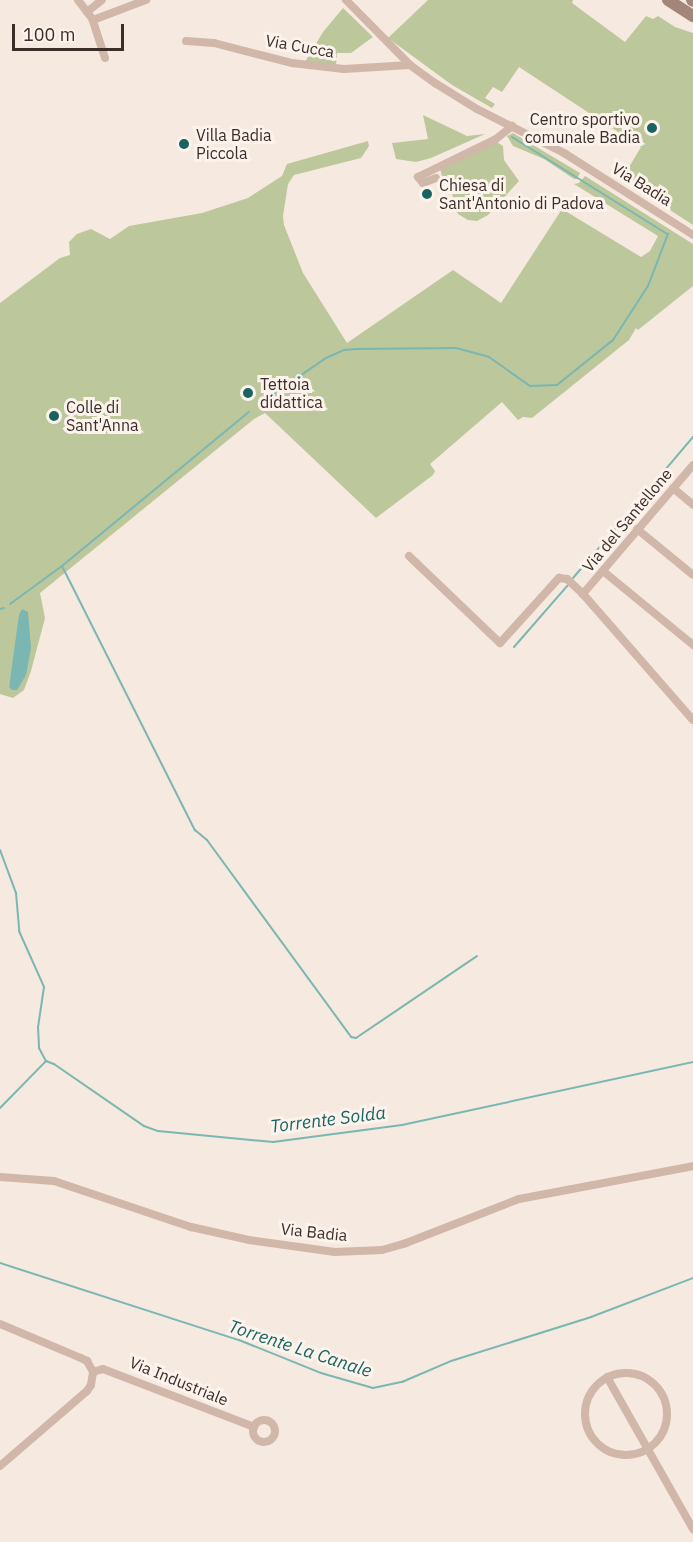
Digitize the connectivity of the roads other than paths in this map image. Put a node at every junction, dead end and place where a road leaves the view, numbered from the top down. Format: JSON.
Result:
{"nodes":[{"id":1,"x":78,"y":0,"type":"edge"},
{"id":2,"x":102,"y":0,"type":"edge"},
{"id":3,"x":146,"y":0,"type":"edge"},
{"id":4,"x":346,"y":0,"type":"edge"},
{"id":5,"x":668,"y":0,"type":"edge"},
{"id":6,"x":87,"y":12,"type":"junction"},
{"id":7,"x":693,"y":16,"type":"edge"},
{"id":8,"x":93,"y":20,"type":"junction"},
{"id":9,"x":186,"y":41,"type":"dead end"},
{"id":10,"x":105,"y":58,"type":"dead end"},
{"id":11,"x":410,"y":64,"type":"junction"},
{"id":12,"x":512,"y":126,"type":"junction"},
{"id":13,"x":436,"y":178,"type":"dead end"},
{"id":14,"x":693,"y":234,"type":"edge"},
{"id":15,"x":693,"y":465,"type":"edge"},
{"id":16,"x":673,"y":488,"type":"junction"},
{"id":17,"x":693,"y":505,"type":"edge"},
{"id":18,"x":637,"y":529,"type":"junction"},
{"id":19,"x":410,"y":556,"type":"dead end"},
{"id":20,"x":603,"y":571,"type":"junction"},
{"id":21,"x":693,"y":575,"type":"edge"},
{"id":22,"x":583,"y":594,"type":"junction"},
{"id":23,"x":693,"y":645,"type":"edge"},
{"id":24,"x":693,"y":720,"type":"edge"},
{"id":25,"x":693,"y":1166,"type":"edge"},
{"id":26,"x":0,"y":1177,"type":"edge"},
{"id":27,"x":0,"y":1324,"type":"edge"},
{"id":28,"x":93,"y":1372,"type":"junction"},
{"id":29,"x":607,"y":1377,"type":"junction"},
{"id":30,"x":254,"y":1426,"type":"dead end"},
{"id":31,"x":647,"y":1449,"type":"junction"},
{"id":32,"x":0,"y":1466,"type":"edge"},
{"id":33,"x":693,"y":1529,"type":"edge"}],
"edges":[{"from":1,"to":6,"type":"street"},
{"from":2,"to":6,"type":"street"},
{"from":3,"to":8,"type":"street"},
{"from":4,"to":11,"type":"street","name":"Via Badia"},
{"from":5,"to":7,"type":"main road"},
{"from":6,"to":8,"type":"street"},
{"from":8,"to":10,"type":"street"},
{"from":9,"to":11,"type":"street","name":"Via Cucca"},
{"from":11,"to":12,"type":"street","name":"Via Badia"},
{"from":12,"to":13,"type":"street"},
{"from":12,"to":14,"type":"street","name":"Via Badia"},
{"from":15,"to":16,"type":"street","name":"Via del Santellone"},
{"from":16,"to":17,"type":"street"},
{"from":16,"to":18,"type":"street","name":"Via del Santellone"},
{"from":18,"to":20,"type":"street","name":"Via del Santellone"},
{"from":18,"to":21,"type":"street"},
{"from":19,"to":22,"type":"street","name":"Via del Santellone"},
{"from":20,"to":22,"type":"street","name":"Via del Santellone"},
{"from":20,"to":23,"type":"street"},
{"from":22,"to":24,"type":"street","name":"Via del Santellone"},
{"from":25,"to":26,"type":"street","name":"Via Badia"},
{"from":27,"to":28,"type":"street"},
{"from":28,"to":30,"type":"street","name":"Via Industriale"},
{"from":28,"to":32,"type":"street"},
{"from":29,"to":31,"type":"street"},
{"from":29,"to":31,"type":"street"},
{"from":29,"to":31,"type":"street"},
{"from":31,"to":33,"type":"street"}]}
